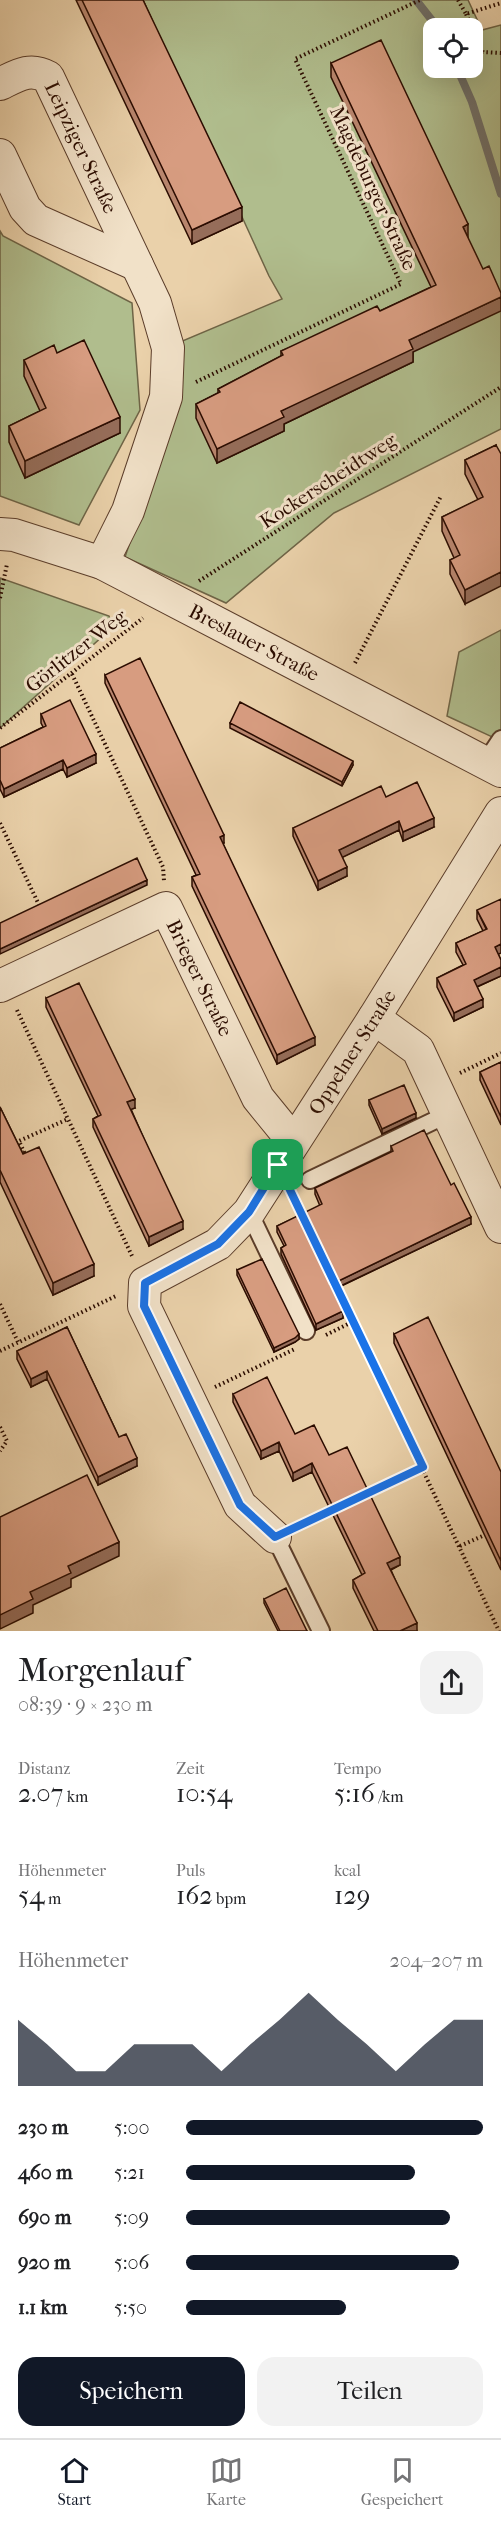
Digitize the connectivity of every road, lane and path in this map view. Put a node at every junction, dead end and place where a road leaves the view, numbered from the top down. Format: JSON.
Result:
{"nodes":[{"id":1,"x":420,"y":0,"type":"edge"},
{"id":2,"x":459,"y":0,"type":"edge"},
{"id":3,"x":501,"y":3,"type":"edge"},
{"id":4,"x":466,"y":14,"type":"junction"},
{"id":5,"x":501,"y":53,"type":"edge"},
{"id":6,"x":0,"y":84,"type":"edge"},
{"id":7,"x":0,"y":155,"type":"edge"},
{"id":8,"x":137,"y":265,"type":"junction"},
{"id":9,"x":501,"y":387,"type":"edge"},
{"id":10,"x":166,"y":397,"type":"junction"},
{"id":11,"x":441,"y":496,"type":"dead end"},
{"id":12,"x":0,"y":534,"type":"edge"},
{"id":13,"x":102,"y":563,"type":"junction"},
{"id":14,"x":169,"y":597,"type":"junction"},
{"id":15,"x":72,"y":674,"type":"junction"},
{"id":16,"x":342,"y":688,"type":"junction"},
{"id":17,"x":0,"y":728,"type":"edge"},
{"id":18,"x":496,"y":758,"type":"edge"},
{"id":19,"x":501,"y":813,"type":"edge"},
{"id":20,"x":0,"y":823,"type":"edge"},
{"id":21,"x":166,"y":908,"type":"junction"},
{"id":22,"x":63,"y":957,"type":"junction"},
{"id":23,"x":3,"y":985,"type":"edge"},
{"id":24,"x":374,"y":1018,"type":"junction"},
{"id":25,"x":501,"y":1053,"type":"edge"},
{"id":26,"x":434,"y":1084,"type":"junction"},
{"id":27,"x":448,"y":1114,"type":"junction"},
{"id":28,"x":68,"y":1119,"type":"junction"},
{"id":29,"x":286,"y":1153,"type":"junction"},
{"id":30,"x":16,"y":1156,"type":"edge"},
{"id":31,"x":310,"y":1180,"type":"dead end"},
{"id":32,"x":249,"y":1212,"type":"junction"},
{"id":33,"x":501,"y":1227,"type":"edge"},
{"id":34,"x":308,"y":1228,"type":"edge"},
{"id":35,"x":333,"y":1280,"type":"edge"},
{"id":36,"x":145,"y":1283,"type":"junction"},
{"id":37,"x":0,"y":1304,"type":"edge"},
{"id":38,"x":352,"y":1322,"type":"junction"},
{"id":39,"x":309,"y":1338,"type":"junction"},
{"id":40,"x":18,"y":1342,"type":"junction"},
{"id":41,"x":0,"y":1351,"type":"edge"},
{"id":42,"x":189,"y":1400,"type":"junction"},
{"id":43,"x":0,"y":1427,"type":"edge"},
{"id":44,"x":0,"y":1451,"type":"edge"},
{"id":45,"x":423,"y":1467,"type":"junction"},
{"id":46,"x":359,"y":1497,"type":"edge"},
{"id":47,"x":338,"y":1507,"type":"edge"},
{"id":48,"x":491,"y":1532,"type":"edge"},
{"id":49,"x":275,"y":1537,"type":"junction"},
{"id":50,"x":460,"y":1546,"type":"junction"},
{"id":51,"x":321,"y":1631,"type":"edge"},
{"id":52,"x":499,"y":1631,"type":"edge"}],
"edges":[{"from":1,"to":10,"type":"path","name":"Magdeburger Straße"},
{"from":2,"to":4,"type":"path"},
{"from":3,"to":4,"type":"path"},
{"from":4,"to":5,"type":"path"},
{"from":6,"to":8,"type":"street","name":"Leipziger Straße"},
{"from":7,"to":8,"type":"street"},
{"from":8,"to":10,"type":"street","name":"Leipziger Straße"},
{"from":9,"to":14,"type":"path","name":"Kockerscheidtweg"},
{"from":10,"to":13,"type":"street","name":"Leipziger Straße"},
{"from":11,"to":16,"type":"path"},
{"from":12,"to":13,"type":"street","name":"Breslauer Straße"},
{"from":13,"to":14,"type":"street","name":"Breslauer Straße"},
{"from":14,"to":15,"type":"path","name":"Görlitzer Weg"},
{"from":14,"to":16,"type":"street","name":"Breslauer Straße"},
{"from":15,"to":17,"type":"path","name":"Görlitzer Weg"},
{"from":15,"to":21,"type":"path"},
{"from":16,"to":18,"type":"street","name":"Breslauer Straße"},
{"from":19,"to":24,"type":"street","name":"Oppelner Straße"},
{"from":20,"to":22,"type":"path"},
{"from":21,"to":22,"type":"street","name":"Brieger Straße"},
{"from":21,"to":29,"type":"street","name":"Brieger Straße"},
{"from":22,"to":23,"type":"street","name":"Brieger Straße"},
{"from":23,"to":28,"type":"path"},
{"from":24,"to":26,"type":"street"},
{"from":24,"to":29,"type":"street","name":"Oppelner Straße"},
{"from":25,"to":26,"type":"path"},
{"from":26,"to":27,"type":"street"},
{"from":27,"to":31,"type":"lane"},
{"from":27,"to":33,"type":"street"},
{"from":28,"to":30,"type":"path"},
{"from":28,"to":36,"type":"path"},
{"from":29,"to":32,"type":"street","name":"Oppelner Straße"},
{"from":29,"to":34,"type":"path"},
{"from":32,"to":36,"type":"street","name":"Oppelner Straße"},
{"from":32,"to":39,"type":"lane"},
{"from":35,"to":38,"type":"path"},
{"from":36,"to":40,"type":"path"},
{"from":36,"to":42,"type":"street"},
{"from":37,"to":40,"type":"path"},
{"from":38,"to":39,"type":"path"},
{"from":38,"to":45,"type":"path"},
{"from":39,"to":42,"type":"path"},
{"from":40,"to":41,"type":"path"},
{"from":42,"to":49,"type":"street"},
{"from":43,"to":44,"type":"path"},
{"from":45,"to":46,"type":"path"},
{"from":45,"to":50,"type":"path"},
{"from":47,"to":49,"type":"path"},
{"from":48,"to":50,"type":"path"},
{"from":49,"to":51,"type":"lane"},
{"from":50,"to":52,"type":"path"}]}
